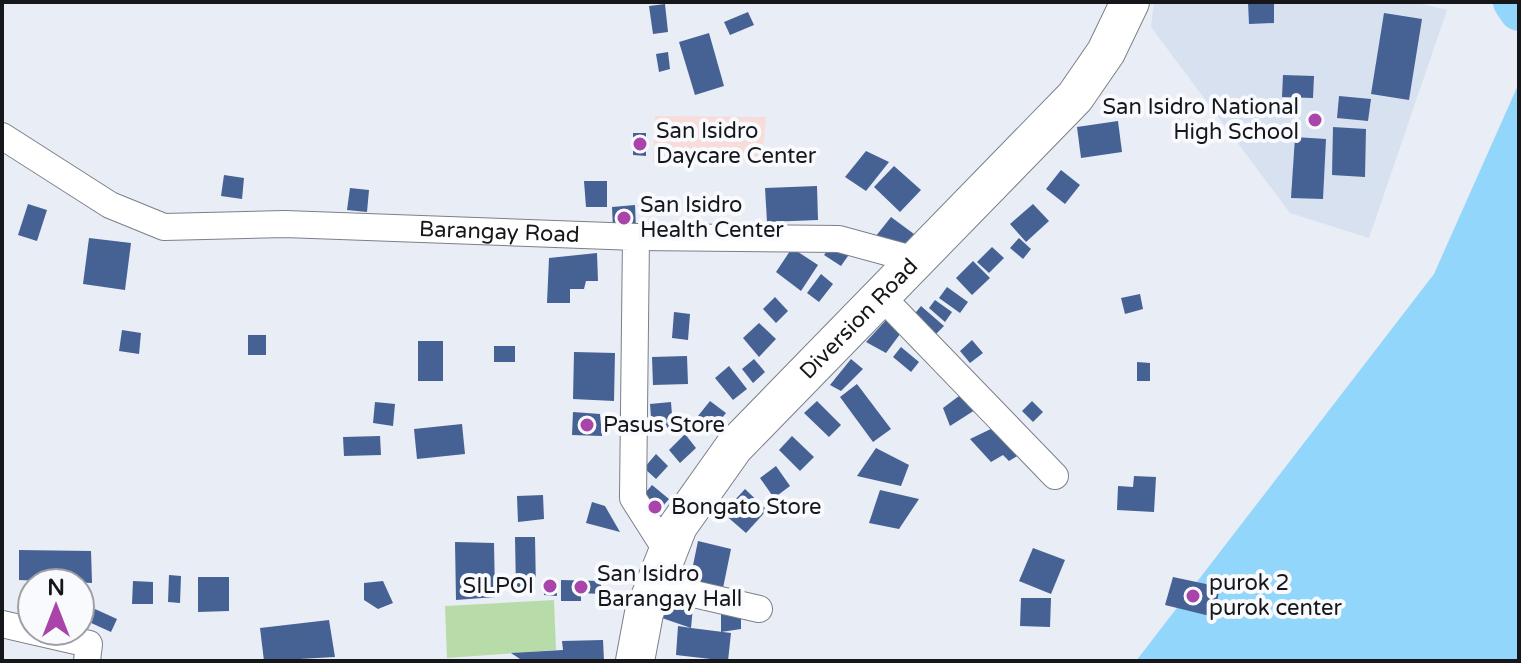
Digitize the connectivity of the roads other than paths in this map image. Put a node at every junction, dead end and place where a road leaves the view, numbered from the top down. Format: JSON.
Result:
{"nodes":[{"id":1,"x":1130,"y":2,"type":"edge"},
{"id":2,"x":2,"y":136,"type":"edge"},
{"id":3,"x":636,"y":237,"type":"junction"},
{"id":4,"x":916,"y":260,"type":"junction"},
{"id":5,"x":881,"y":296,"type":"junction"},
{"id":6,"x":1055,"y":476,"type":"dead end"},
{"id":7,"x":661,"y":569,"type":"junction"},
{"id":8,"x":759,"y":609,"type":"dead end"},
{"id":9,"x":3,"y":626,"type":"edge"},
{"id":10,"x":87,"y":661,"type":"edge"},
{"id":11,"x":635,"y":661,"type":"edge"}],
"edges":[{"from":1,"to":4,"type":"street","name":"Diversion Road"},
{"from":2,"to":3,"type":"street","name":"Barangay Road"},
{"from":3,"to":4,"type":"street","name":"Barangay Road"},
{"from":3,"to":7,"type":"street"},
{"from":4,"to":5,"type":"street","name":"Diversion Road"},
{"from":5,"to":6,"type":"street"},
{"from":5,"to":7,"type":"street","name":"Diversion Road"},
{"from":7,"to":8,"type":"street"},
{"from":7,"to":11,"type":"street","name":"Diversion Road"},
{"from":9,"to":10,"type":"street"}]}
